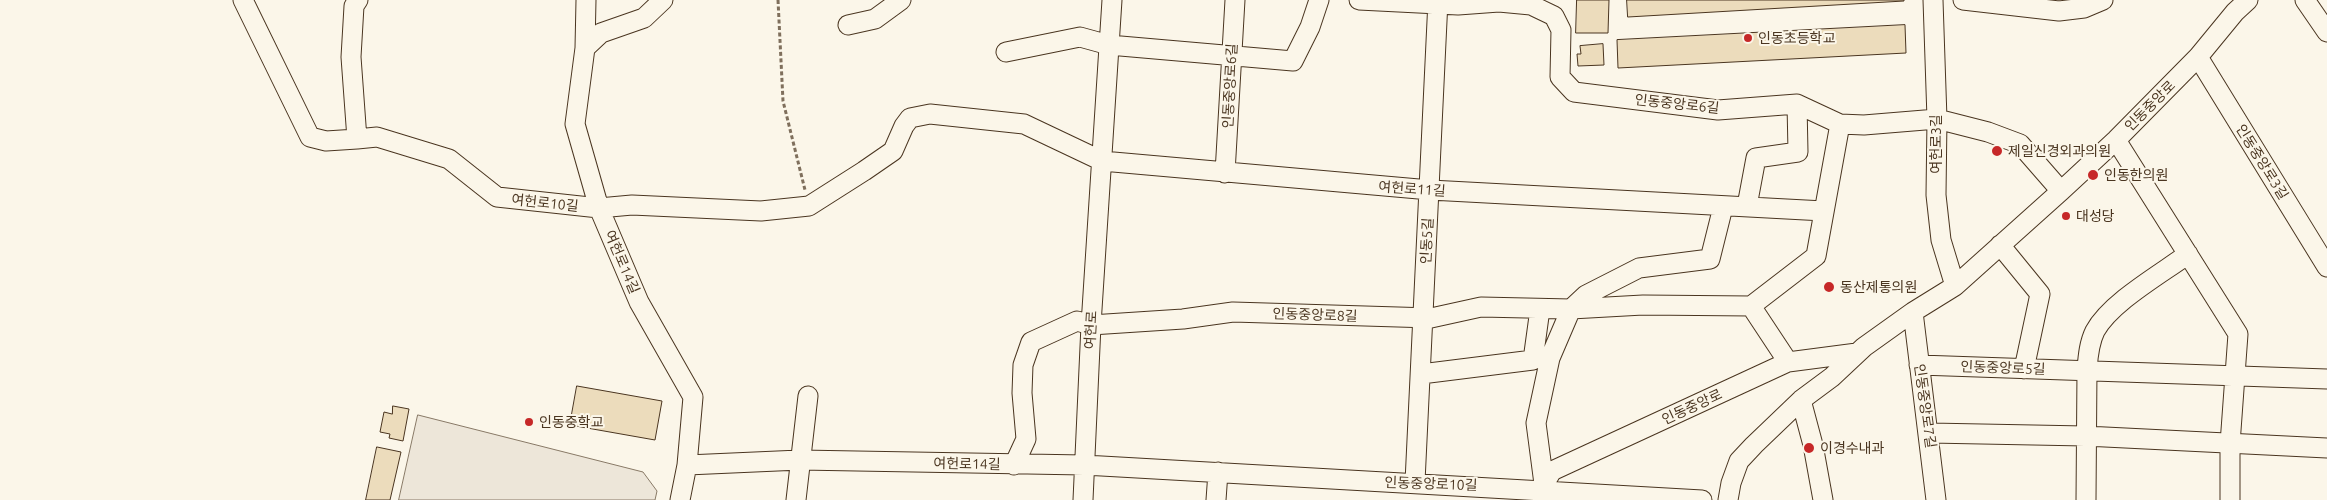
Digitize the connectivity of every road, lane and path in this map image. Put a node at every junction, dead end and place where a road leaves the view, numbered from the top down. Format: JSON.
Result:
{"nodes":[{"id":1,"x":243,"y":0,"type":"edge"},
{"id":2,"x":358,"y":0,"type":"edge"},
{"id":3,"x":586,"y":0,"type":"edge"},
{"id":4,"x":663,"y":0,"type":"edge"},
{"id":5,"x":778,"y":0,"type":"edge"},
{"id":6,"x":902,"y":0,"type":"edge"},
{"id":7,"x":1112,"y":0,"type":"edge"},
{"id":8,"x":1236,"y":0,"type":"edge"},
{"id":9,"x":1319,"y":0,"type":"edge"},
{"id":10,"x":1359,"y":0,"type":"edge"},
{"id":11,"x":1933,"y":0,"type":"edge"},
{"id":12,"x":1963,"y":0,"type":"edge"},
{"id":13,"x":2103,"y":0,"type":"edge"},
{"id":14,"x":2305,"y":0,"type":"edge"},
{"id":15,"x":1438,"y":2,"type":"edge"},
{"id":16,"x":2236,"y":4,"type":"edge"},
{"id":17,"x":848,"y":25,"type":"dead end"},
{"id":18,"x":2327,"y":32,"type":"edge"},
{"id":19,"x":1109,"y":45,"type":"junction"},
{"id":20,"x":585,"y":48,"type":"junction"},
{"id":21,"x":1006,"y":52,"type":"dead end"},
{"id":22,"x":1232,"y":56,"type":"junction"},
{"id":23,"x":2198,"y":57,"type":"junction"},
{"id":24,"x":1797,"y":104,"type":"junction"},
{"id":25,"x":1937,"y":119,"type":"junction"},
{"id":26,"x":1840,"y":124,"type":"junction"},
{"id":27,"x":357,"y":139,"type":"junction"},
{"id":28,"x":2116,"y":140,"type":"junction"},
{"id":29,"x":1102,"y":161,"type":"junction"},
{"id":30,"x":1225,"y":173,"type":"junction"},
{"id":31,"x":1430,"y":190,"type":"junction"},
{"id":32,"x":2061,"y":191,"type":"junction"},
{"id":33,"x":809,"y":206,"type":"junction"},
{"id":34,"x":1723,"y":206,"type":"junction"},
{"id":35,"x":1747,"y":206,"type":"junction"},
{"id":36,"x":599,"y":208,"type":"junction"},
{"id":37,"x":1824,"y":211,"type":"junction"},
{"id":38,"x":2000,"y":245,"type":"junction"},
{"id":39,"x":2188,"y":254,"type":"junction"},
{"id":40,"x":2327,"y":267,"type":"edge"},
{"id":41,"x":1955,"y":286,"type":"junction"},
{"id":42,"x":1751,"y":306,"type":"junction"},
{"id":43,"x":1540,"y":308,"type":"junction"},
{"id":44,"x":1571,"y":309,"type":"junction"},
{"id":45,"x":1913,"y":312,"type":"junction"},
{"id":46,"x":1424,"y":318,"type":"junction"},
{"id":47,"x":1090,"y":326,"type":"junction"},
{"id":48,"x":1857,"y":353,"type":"junction"},
{"id":49,"x":1788,"y":362,"type":"junction"},
{"id":50,"x":1920,"y":365,"type":"junction"},
{"id":51,"x":2024,"y":369,"type":"junction"},
{"id":52,"x":2087,"y":369,"type":"junction"},
{"id":53,"x":1421,"y":374,"type":"junction"},
{"id":54,"x":2237,"y":375,"type":"junction"},
{"id":55,"x":2327,"y":379,"type":"edge"},
{"id":56,"x":808,"y":396,"type":"dead end"},
{"id":57,"x":1801,"y":400,"type":"junction"},
{"id":58,"x":1930,"y":433,"type":"junction"},
{"id":59,"x":2086,"y":436,"type":"junction"},
{"id":60,"x":2230,"y":444,"type":"junction"},
{"id":61,"x":2327,"y":448,"type":"edge"},
{"id":62,"x":800,"y":460,"type":"junction"},
{"id":63,"x":688,"y":465,"type":"junction"},
{"id":64,"x":1014,"y":465,"type":"junction"},
{"id":65,"x":1084,"y":465,"type":"junction"},
{"id":66,"x":1218,"y":472,"type":"junction"},
{"id":67,"x":1414,"y":482,"type":"junction"},
{"id":68,"x":1542,"y":487,"type":"junction"},
{"id":69,"x":1370,"y":491,"type":"edge"},
{"id":70,"x":680,"y":500,"type":"edge"},
{"id":71,"x":796,"y":500,"type":"edge"},
{"id":72,"x":1083,"y":500,"type":"edge"},
{"id":73,"x":1216,"y":500,"type":"edge"},
{"id":74,"x":1702,"y":500,"type":"edge"},
{"id":75,"x":1728,"y":500,"type":"edge"},
{"id":76,"x":1823,"y":500,"type":"edge"},
{"id":77,"x":1936,"y":500,"type":"edge"},
{"id":78,"x":2086,"y":500,"type":"edge"},
{"id":79,"x":2230,"y":500,"type":"edge"}],
"edges":[{"from":1,"to":27,"type":"street","name":"여헌로10길"},
{"from":2,"to":27,"type":"street"},
{"from":3,"to":20,"type":"street","name":"여헌로14길"},
{"from":4,"to":20,"type":"street"},
{"from":5,"to":33,"type":"path"},
{"from":6,"to":17,"type":"street"},
{"from":7,"to":19,"type":"street","name":"여헌로"},
{"from":8,"to":22,"type":"street","name":"인동중앙로6길"},
{"from":9,"to":22,"type":"street"},
{"from":10,"to":15,"type":"street","name":"인동중앙로6길"},
{"from":11,"to":25,"type":"street","name":"여헌로3길"},
{"from":12,"to":13,"type":"street"},
{"from":14,"to":18,"type":"street"},
{"from":15,"to":24,"type":"street","name":"인동중앙로6길"},
{"from":15,"to":31,"type":"street","name":"인동5길"},
{"from":16,"to":23,"type":"street","name":"인동중앙로"},
{"from":19,"to":21,"type":"street"},
{"from":19,"to":22,"type":"street"},
{"from":19,"to":29,"type":"street","name":"여헌로"},
{"from":20,"to":36,"type":"street","name":"여헌로14길"},
{"from":22,"to":30,"type":"street","name":"인동중앙로6길"},
{"from":23,"to":28,"type":"street","name":"인동중앙로"},
{"from":23,"to":40,"type":"street","name":"인동중앙로3길"},
{"from":24,"to":26,"type":"street","name":"인동중앙로6길"},
{"from":24,"to":35,"type":"street"},
{"from":25,"to":26,"type":"street","name":"인동중앙로6길"},
{"from":25,"to":32,"type":"street","name":"인동중앙로6길"},
{"from":25,"to":41,"type":"street","name":"여헌로3길"},
{"from":26,"to":37,"type":"street"},
{"from":27,"to":36,"type":"street","name":"여헌로10길"},
{"from":28,"to":32,"type":"street","name":"인동중앙로"},
{"from":28,"to":39,"type":"street"},
{"from":29,"to":30,"type":"street","name":"여헌로11길"},
{"from":29,"to":33,"type":"street"},
{"from":29,"to":47,"type":"street","name":"여헌로"},
{"from":30,"to":31,"type":"street","name":"여헌로11길"},
{"from":31,"to":34,"type":"street","name":"여헌로11길"},
{"from":31,"to":46,"type":"street","name":"인동5길"},
{"from":32,"to":38,"type":"street","name":"인동중앙로"},
{"from":33,"to":36,"type":"street"},
{"from":34,"to":35,"type":"street","name":"여헌로11길"},
{"from":34,"to":44,"type":"street"},
{"from":35,"to":37,"type":"street","name":"여헌로11길"},
{"from":36,"to":63,"type":"street","name":"여헌로14길"},
{"from":37,"to":42,"type":"street"},
{"from":38,"to":41,"type":"street","name":"인동중앙로"},
{"from":38,"to":51,"type":"street"},
{"from":39,"to":52,"type":"street"},
{"from":39,"to":54,"type":"street"},
{"from":41,"to":45,"type":"street","name":"인동중앙로"},
{"from":42,"to":44,"type":"street","name":"인동중앙로8길"},
{"from":42,"to":49,"type":"street"},
{"from":43,"to":44,"type":"street","name":"인동중앙로8길"},
{"from":43,"to":46,"type":"street","name":"인동중앙로8길"},
{"from":43,"to":53,"type":"street"},
{"from":44,"to":68,"type":"street"},
{"from":45,"to":48,"type":"street","name":"인동중앙로"},
{"from":45,"to":50,"type":"street","name":"인동중앙로7길"},
{"from":46,"to":47,"type":"street","name":"인동중앙로8길"},
{"from":46,"to":53,"type":"street","name":"인동5길"},
{"from":47,"to":64,"type":"street","name":"여헌로14길"},
{"from":47,"to":65,"type":"street","name":"여헌로"},
{"from":48,"to":49,"type":"street","name":"인동중앙로"},
{"from":48,"to":57,"type":"street","name":"인동중앙로"},
{"from":49,"to":68,"type":"street","name":"인동중앙로"},
{"from":50,"to":51,"type":"street","name":"인동중앙로5길"},
{"from":50,"to":58,"type":"street","name":"인동중앙로7길"},
{"from":51,"to":52,"type":"street","name":"인동중앙로5길"},
{"from":52,"to":54,"type":"street","name":"인동중앙로5길"},
{"from":52,"to":59,"type":"street"},
{"from":53,"to":67,"type":"street","name":"인동5길"},
{"from":54,"to":55,"type":"street"},
{"from":54,"to":60,"type":"street"},
{"from":56,"to":62,"type":"street"},
{"from":57,"to":75,"type":"street","name":"인동중앙로"},
{"from":57,"to":76,"type":"street"},
{"from":58,"to":59,"type":"street"},
{"from":58,"to":77,"type":"street","name":"인동중앙로7길"},
{"from":59,"to":60,"type":"street"},
{"from":59,"to":78,"type":"street"},
{"from":60,"to":61,"type":"street"},
{"from":60,"to":79,"type":"street"},
{"from":62,"to":63,"type":"street","name":"여헌로14길"},
{"from":62,"to":64,"type":"street","name":"여헌로14길"},
{"from":62,"to":71,"type":"street"},
{"from":63,"to":70,"type":"street"},
{"from":64,"to":65,"type":"street","name":"여헌로14길"},
{"from":65,"to":66,"type":"street","name":"인동중앙로10길"},
{"from":65,"to":72,"type":"street","name":"여헌로"},
{"from":66,"to":69,"type":"street","name":"인동중앙로10길"},
{"from":66,"to":73,"type":"street"},
{"from":67,"to":68,"type":"street","name":"인동중앙로10길"},
{"from":67,"to":69,"type":"street","name":"인동중앙로10길"},
{"from":68,"to":74,"type":"street","name":"인동중앙로10길"}]}
